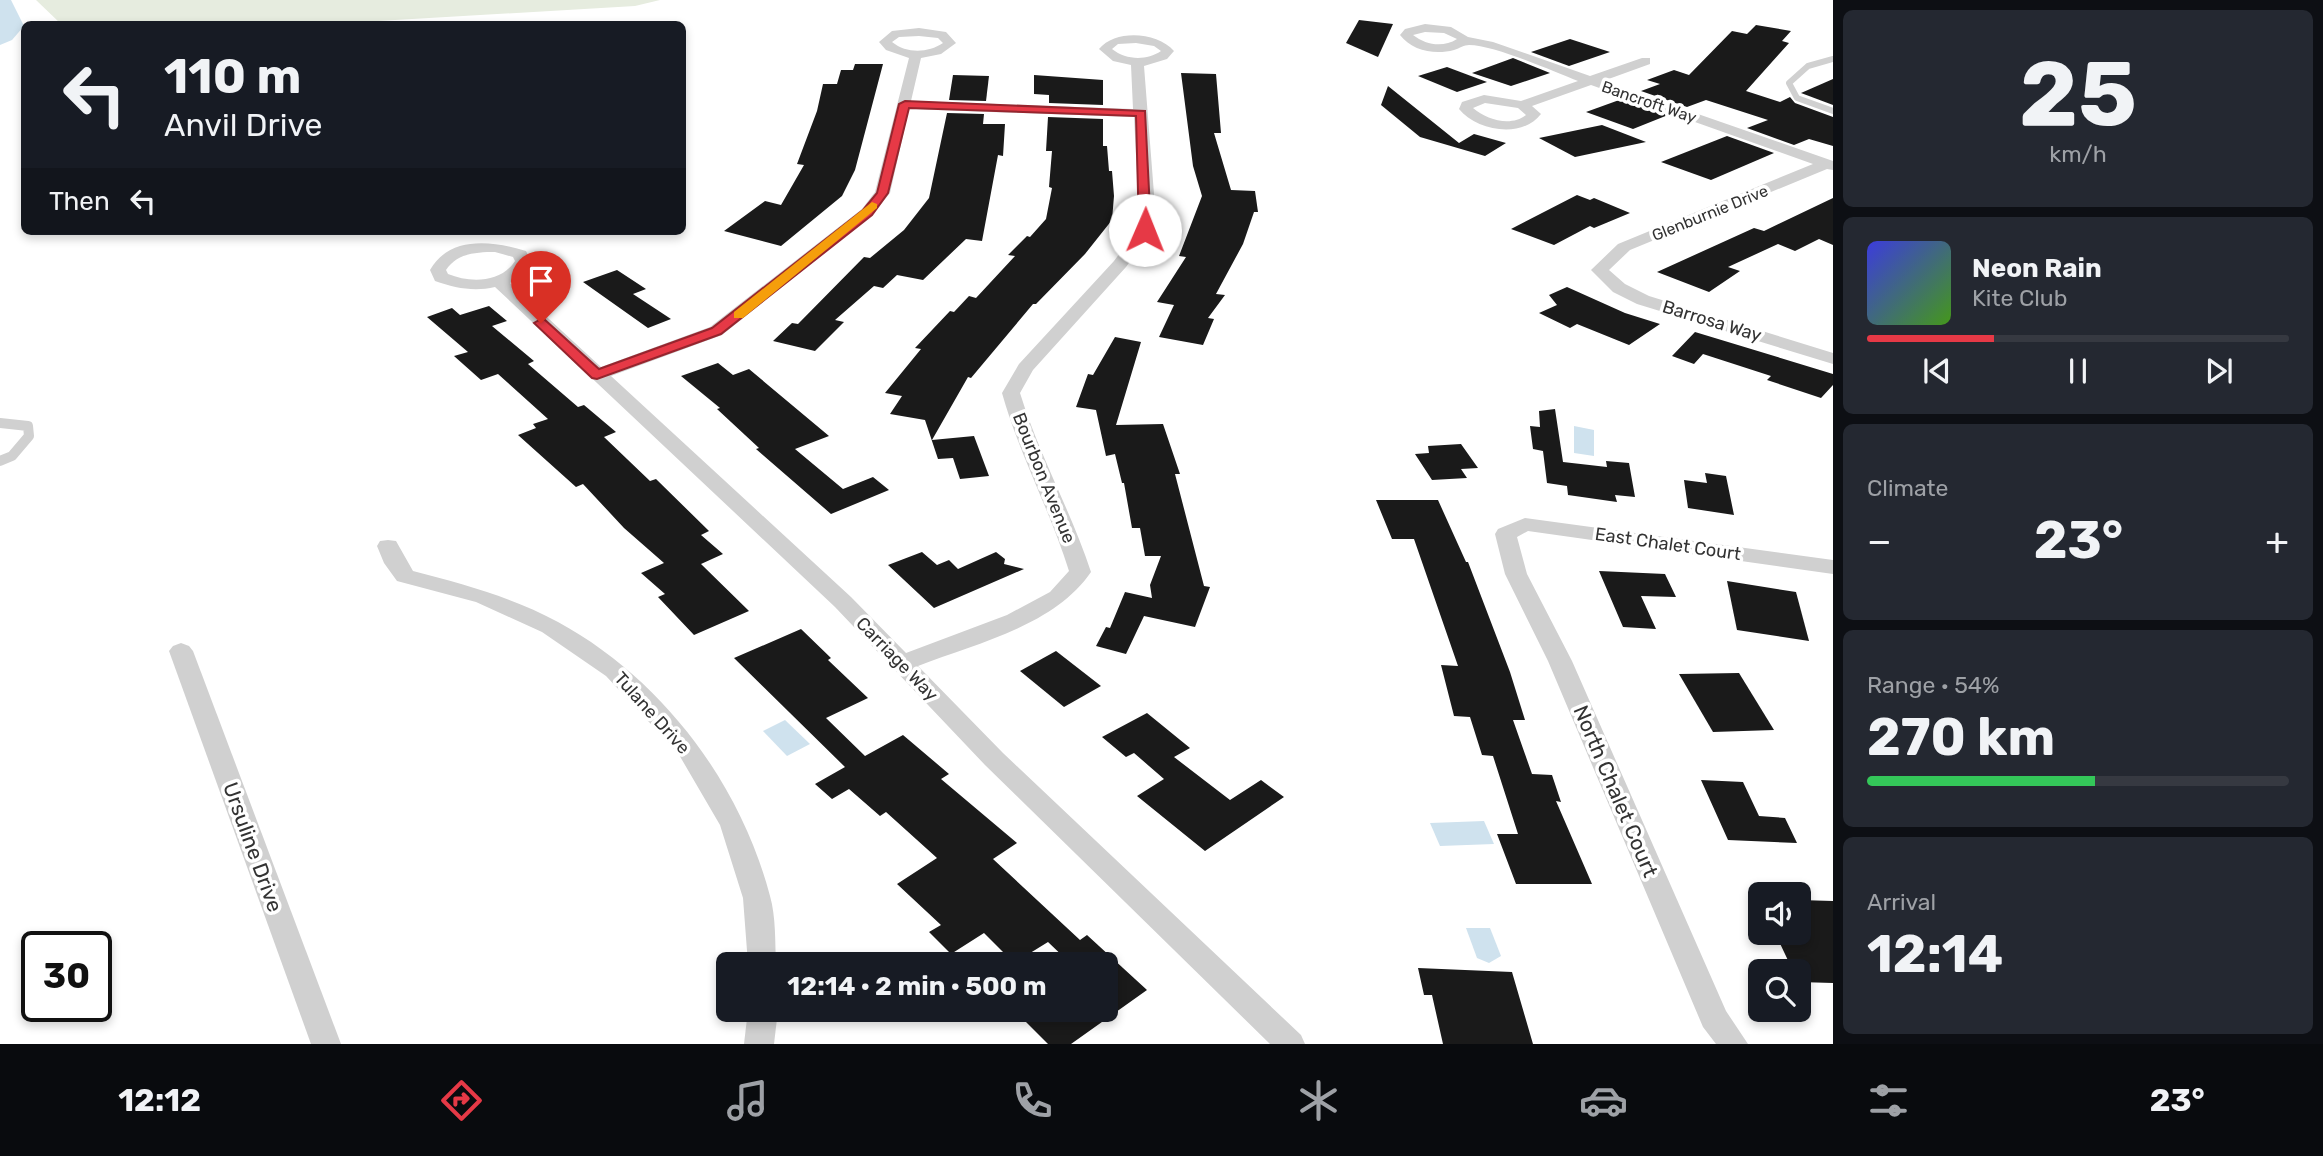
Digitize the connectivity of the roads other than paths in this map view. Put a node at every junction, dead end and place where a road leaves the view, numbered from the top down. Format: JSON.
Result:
{"nodes":[{"id":1,"x":1464,"y":40,"type":"dead end"},
{"id":2,"x":916,"y":54,"type":"dead end"},
{"id":3,"x":1833,"y":59,"type":"edge"},
{"id":4,"x":1137,"y":61,"type":"dead end"},
{"id":5,"x":1646,"y":61,"type":"dead end"},
{"id":6,"x":1588,"y":80,"type":"junction"},
{"id":7,"x":905,"y":104,"type":"junction"},
{"id":8,"x":1522,"y":105,"type":"dead end"},
{"id":9,"x":1833,"y":111,"type":"edge"},
{"id":10,"x":1142,"y":113,"type":"junction"},
{"id":11,"x":1830,"y":165,"type":"edge"},
{"id":12,"x":1599,"y":270,"type":"joint"},
{"id":13,"x":498,"y":281,"type":"dead end"},
{"id":14,"x":1833,"y":359,"type":"edge"},
{"id":15,"x":597,"y":375,"type":"junction"},
{"id":16,"x":0,"y":423,"type":"edge"},
{"id":17,"x":0,"y":461,"type":"edge"},
{"id":18,"x":1506,"y":534,"type":"joint"},
{"id":19,"x":388,"y":546,"type":"dead end"},
{"id":20,"x":1833,"y":567,"type":"edge"},
{"id":21,"x":181,"y":651,"type":"dead end"},
{"id":22,"x":901,"y":664,"type":"junction"},
{"id":23,"x":761,"y":952,"type":"edge"},
{"id":24,"x":761,"y":1022,"type":"edge"},
{"id":25,"x":326,"y":1044,"type":"edge"},
{"id":26,"x":759,"y":1044,"type":"edge"},
{"id":27,"x":1290,"y":1044,"type":"edge"},
{"id":28,"x":1733,"y":1044,"type":"edge"}],
"edges":[{"from":1,"to":6,"type":"street","name":"Bancroft Way"},
{"from":2,"to":7,"type":"street"},
{"from":3,"to":9,"type":"lane"},
{"from":4,"to":10,"type":"street","name":"Bourbon Avenue"},
{"from":5,"to":6,"type":"street"},
{"from":6,"to":8,"type":"street"},
{"from":6,"to":11,"type":"street","name":"Bancroft Way"},
{"from":7,"to":10,"type":"street"},
{"from":7,"to":15,"type":"street"},
{"from":10,"to":22,"type":"street","name":"Bourbon Avenue"},
{"from":11,"to":12,"type":"street","name":"Glenburnie Drive"},
{"from":12,"to":14,"type":"street","name":"Barrosa Way"},
{"from":13,"to":15,"type":"street","name":"Carriage Way"},
{"from":15,"to":22,"type":"street","name":"Carriage Way"},
{"from":16,"to":17,"type":"lane"},
{"from":18,"to":20,"type":"street","name":"East Chalet Court"},
{"from":18,"to":28,"type":"street","name":"North Chalet Court"},
{"from":19,"to":23,"type":"street","name":"Tulane Drive"},
{"from":21,"to":25,"type":"street","name":"Ursuline Drive"},
{"from":22,"to":27,"type":"street","name":"Carriage Way"},
{"from":24,"to":26,"type":"street"}]}
